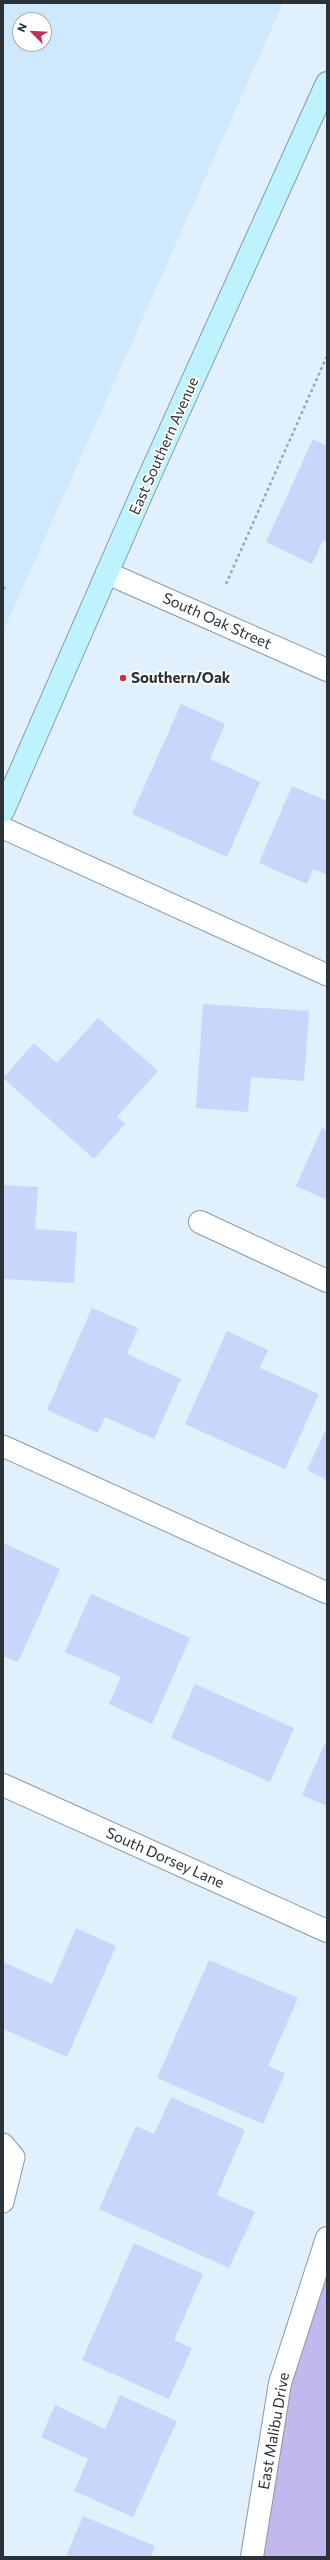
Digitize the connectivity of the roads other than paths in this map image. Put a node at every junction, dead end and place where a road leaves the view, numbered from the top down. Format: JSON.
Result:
{"nodes":[{"id":1,"x":327,"y":83,"type":"edge"},
{"id":2,"x":107,"y":573,"type":"junction"},
{"id":3,"x":327,"y":670,"type":"edge"},
{"id":4,"x":3,"y":811,"type":"edge"},
{"id":5,"x":3,"y":828,"type":"edge"},
{"id":6,"x":327,"y":975,"type":"edge"},
{"id":7,"x":200,"y":1222,"type":"dead end"},
{"id":8,"x":327,"y":1281,"type":"edge"},
{"id":9,"x":3,"y":1446,"type":"edge"},
{"id":10,"x":327,"y":1593,"type":"edge"},
{"id":11,"x":3,"y":1785,"type":"edge"},
{"id":12,"x":327,"y":1931,"type":"edge"},
{"id":13,"x":3,"y":2144,"type":"edge"},
{"id":14,"x":3,"y":2202,"type":"edge"},
{"id":15,"x":327,"y":2238,"type":"edge"},
{"id":16,"x":252,"y":2557,"type":"edge"}],
"edges":[{"from":1,"to":2,"type":"main road","name":"East Southern Avenue"},
{"from":2,"to":3,"type":"street","name":"South Oak Street"},
{"from":2,"to":4,"type":"main road","name":"East Southern Avenue"},
{"from":5,"to":6,"type":"lane"},
{"from":7,"to":8,"type":"street"},
{"from":9,"to":10,"type":"lane"},
{"from":11,"to":12,"type":"street","name":"South Dorsey Lane"},
{"from":13,"to":14,"type":"lane"},
{"from":15,"to":16,"type":"street","name":"East Malibu Drive"}]}
